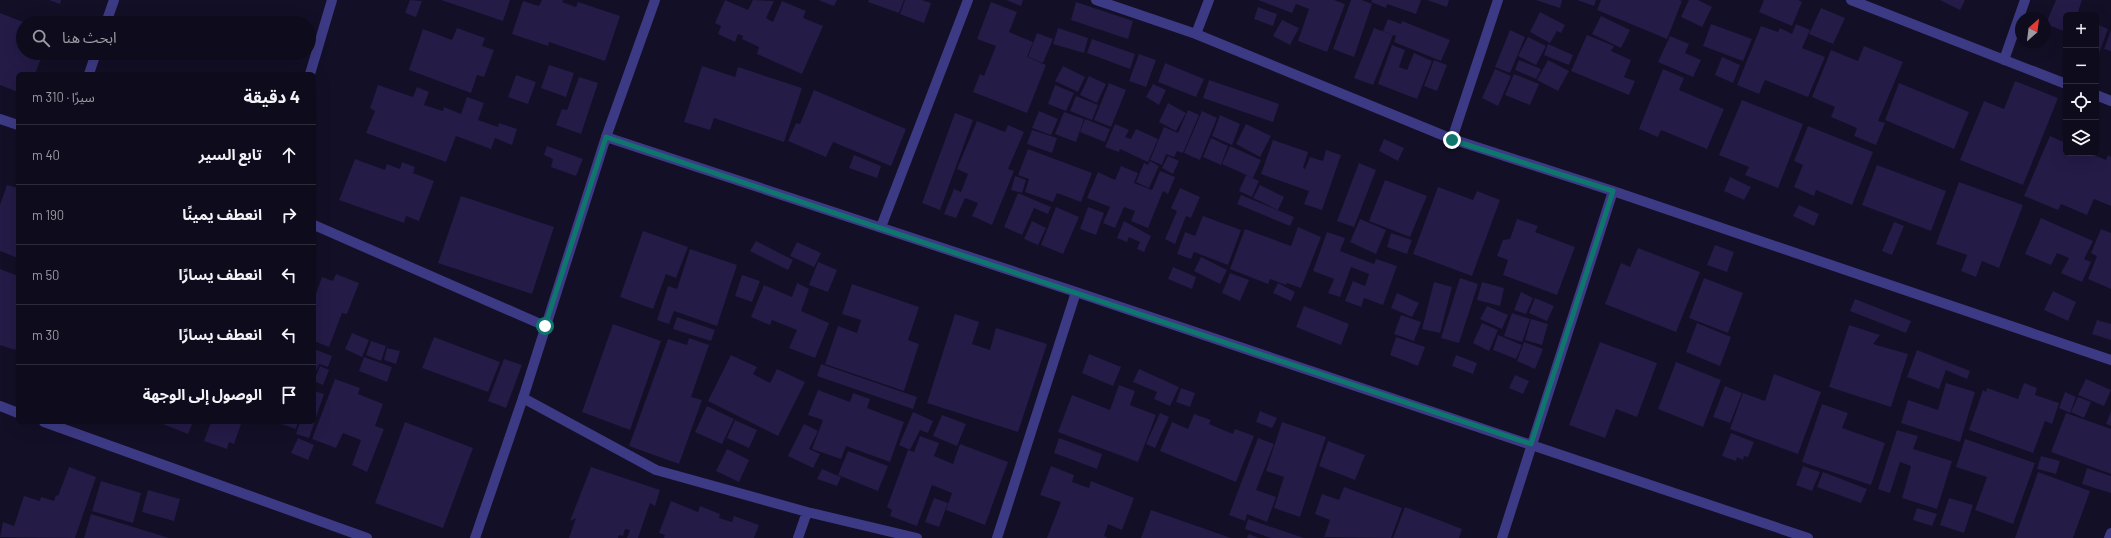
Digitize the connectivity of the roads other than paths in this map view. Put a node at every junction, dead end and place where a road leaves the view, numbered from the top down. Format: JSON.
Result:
{"nodes":[{"id":1,"x":114,"y":0,"type":"edge"},
{"id":2,"x":330,"y":0,"type":"edge"},
{"id":3,"x":655,"y":0,"type":"edge"},
{"id":4,"x":968,"y":0,"type":"edge"},
{"id":5,"x":1096,"y":0,"type":"edge"},
{"id":6,"x":1209,"y":0,"type":"edge"},
{"id":7,"x":1498,"y":0,"type":"edge"},
{"id":8,"x":1851,"y":0,"type":"edge"},
{"id":9,"x":2025,"y":0,"type":"edge"},
{"id":10,"x":108,"y":16,"type":"edge"},
{"id":11,"x":1196,"y":34,"type":"junction"},
{"id":12,"x":316,"y":52,"type":"edge"},
{"id":13,"x":94,"y":60,"type":"edge"},
{"id":14,"x":314,"y":60,"type":"edge"},
{"id":15,"x":2004,"y":60,"type":"junction"},
{"id":16,"x":90,"y":72,"type":"edge"},
{"id":17,"x":311,"y":72,"type":"edge"},
{"id":18,"x":2063,"y":83,"type":"edge"},
{"id":19,"x":2099,"y":96,"type":"edge"},
{"id":20,"x":2111,"y":101,"type":"edge"},
{"id":21,"x":0,"y":119,"type":"edge"},
{"id":22,"x":16,"y":124,"type":"edge"},
{"id":23,"x":606,"y":137,"type":"junction"},
{"id":24,"x":1452,"y":140,"type":"junction"},
{"id":25,"x":1613,"y":191,"type":"junction"},
{"id":26,"x":316,"y":226,"type":"edge"},
{"id":27,"x":882,"y":227,"type":"junction"},
{"id":28,"x":1076,"y":292,"type":"junction"},
{"id":29,"x":545,"y":326,"type":"junction"},
{"id":30,"x":2111,"y":360,"type":"edge"},
{"id":31,"x":523,"y":398,"type":"junction"},
{"id":32,"x":0,"y":406,"type":"edge"},
{"id":33,"x":16,"y":412,"type":"edge"},
{"id":34,"x":50,"y":424,"type":"edge"},
{"id":35,"x":1531,"y":444,"type":"junction"},
{"id":36,"x":807,"y":512,"type":"junction"},
{"id":37,"x":2111,"y":533,"type":"edge"},
{"id":38,"x":367,"y":538,"type":"edge"},
{"id":39,"x":475,"y":538,"type":"edge"},
{"id":40,"x":798,"y":538,"type":"edge"},
{"id":41,"x":917,"y":538,"type":"edge"},
{"id":42,"x":998,"y":538,"type":"edge"},
{"id":43,"x":1502,"y":538,"type":"edge"},
{"id":44,"x":1808,"y":538,"type":"edge"},
{"id":45,"x":2109,"y":538,"type":"edge"}],
"edges":[{"from":1,"to":10,"type":"street"},
{"from":2,"to":12,"type":"street"},
{"from":3,"to":23,"type":"street"},
{"from":4,"to":27,"type":"street"},
{"from":5,"to":11,"type":"street"},
{"from":6,"to":11,"type":"street"},
{"from":7,"to":24,"type":"street"},
{"from":8,"to":15,"type":"street"},
{"from":9,"to":15,"type":"street"},
{"from":11,"to":24,"type":"street"},
{"from":13,"to":16,"type":"street"},
{"from":14,"to":17,"type":"street"},
{"from":15,"to":18,"type":"street"},
{"from":19,"to":20,"type":"street"},
{"from":21,"to":22,"type":"street"},
{"from":23,"to":27,"type":"street"},
{"from":23,"to":29,"type":"street"},
{"from":24,"to":25,"type":"street"},
{"from":25,"to":30,"type":"street"},
{"from":25,"to":35,"type":"street"},
{"from":26,"to":29,"type":"street"},
{"from":27,"to":28,"type":"street"},
{"from":28,"to":35,"type":"street"},
{"from":28,"to":42,"type":"street"},
{"from":29,"to":31,"type":"street"},
{"from":31,"to":36,"type":"street"},
{"from":31,"to":39,"type":"street"},
{"from":32,"to":33,"type":"street"},
{"from":34,"to":38,"type":"street"},
{"from":35,"to":43,"type":"street"},
{"from":35,"to":44,"type":"street"},
{"from":36,"to":40,"type":"street"},
{"from":36,"to":41,"type":"street"},
{"from":37,"to":45,"type":"street"}]}
